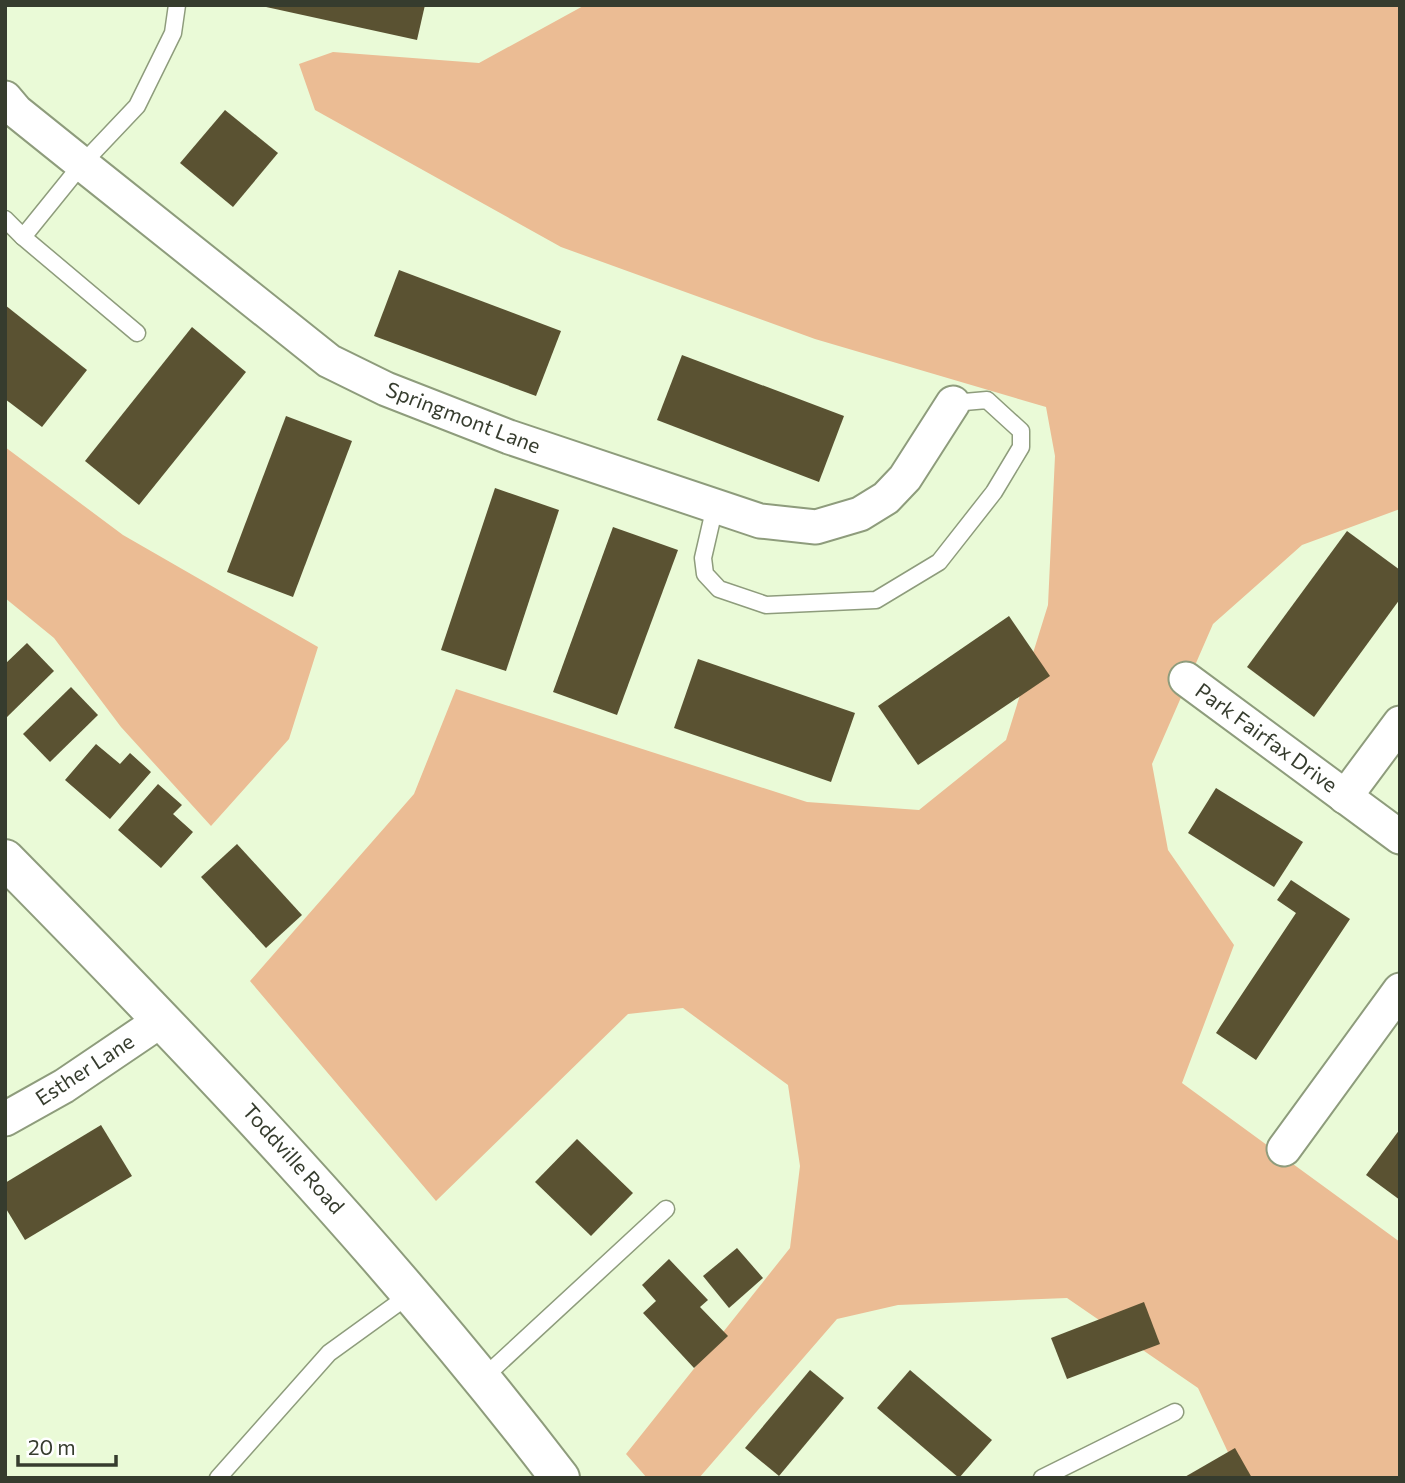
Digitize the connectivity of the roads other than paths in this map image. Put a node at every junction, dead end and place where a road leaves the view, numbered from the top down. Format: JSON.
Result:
{"nodes":[{"id":1,"x":177,"y":5,"type":"edge"},
{"id":2,"x":5,"y":98,"type":"edge"},
{"id":3,"x":82,"y":164,"type":"junction"},
{"id":4,"x":5,"y":219,"type":"edge"},
{"id":5,"x":23,"y":237,"type":"junction"},
{"id":6,"x":137,"y":333,"type":"dead end"},
{"id":7,"x":953,"y":403,"type":"joint"},
{"id":8,"x":715,"y":506,"type":"junction"},
{"id":9,"x":1186,"y":680,"type":"dead end"},
{"id":10,"x":1400,"y":723,"type":"edge"},
{"id":11,"x":1345,"y":797,"type":"junction"},
{"id":12,"x":1400,"y":837,"type":"edge"},
{"id":13,"x":5,"y":859,"type":"edge"},
{"id":14,"x":1400,"y":990,"type":"edge"},
{"id":15,"x":163,"y":1018,"type":"junction"},
{"id":16,"x":5,"y":1119,"type":"edge"},
{"id":17,"x":1284,"y":1149,"type":"dead end"},
{"id":18,"x":666,"y":1209,"type":"dead end"},
{"id":19,"x":412,"y":1293,"type":"junction"},
{"id":20,"x":482,"y":1379,"type":"junction"},
{"id":21,"x":1175,"y":1412,"type":"dead end"},
{"id":22,"x":549,"y":1474,"type":"edge"},
{"id":23,"x":218,"y":1478,"type":"edge"},
{"id":24,"x":1042,"y":1478,"type":"edge"}],
"edges":[{"from":1,"to":3,"type":"lane"},
{"from":2,"to":3,"type":"street","name":"Springmont Lane"},
{"from":3,"to":5,"type":"lane"},
{"from":3,"to":8,"type":"street","name":"Springmont Lane"},
{"from":4,"to":5,"type":"lane"},
{"from":5,"to":6,"type":"lane"},
{"from":7,"to":8,"type":"street","name":"Springmont Lane"},
{"from":7,"to":8,"type":"lane"},
{"from":9,"to":11,"type":"street","name":"Park Fairfax Drive"},
{"from":10,"to":11,"type":"street","name":"Park Fairfax Drive"},
{"from":11,"to":12,"type":"street","name":"Park Fairfax Drive"},
{"from":13,"to":15,"type":"street","name":"Toddville Road"},
{"from":14,"to":17,"type":"street"},
{"from":15,"to":16,"type":"street","name":"Esther Lane"},
{"from":15,"to":19,"type":"street","name":"Toddville Road"},
{"from":18,"to":20,"type":"lane"},
{"from":19,"to":20,"type":"street","name":"Toddville Road"},
{"from":19,"to":23,"type":"lane"},
{"from":20,"to":22,"type":"street","name":"Toddville Road"},
{"from":21,"to":24,"type":"lane"}]}
